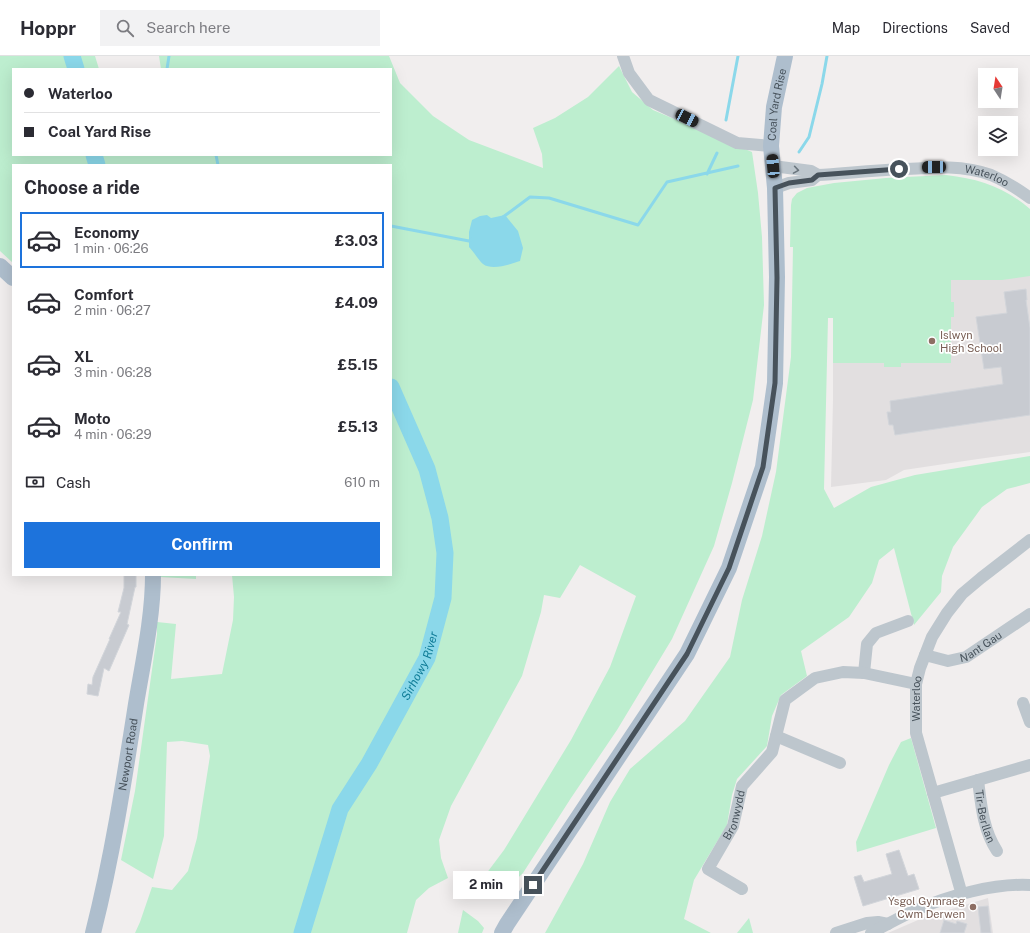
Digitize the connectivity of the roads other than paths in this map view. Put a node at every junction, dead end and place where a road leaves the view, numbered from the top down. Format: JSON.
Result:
{"nodes":[{"id":1,"x":623,"y":56,"type":"edge"},
{"id":2,"x":785,"y":56,"type":"edge"},
{"id":3,"x":771,"y":146,"type":"junction"},
{"id":4,"x":773,"y":166,"type":"junction"},
{"id":5,"x":818,"y":175,"type":"junction"},
{"id":6,"x":775,"y":188,"type":"junction"},
{"id":7,"x":1030,"y":198,"type":"edge"},
{"id":8,"x":0,"y":266,"type":"edge"},
{"id":9,"x":12,"y":277,"type":"edge"},
{"id":10,"x":1030,"y":540,"type":"edge"},
{"id":11,"x":153,"y":576,"type":"edge"},
{"id":12,"x":1030,"y":614,"type":"edge"},
{"id":13,"x":908,"y":621,"type":"dead end"},
{"id":14,"x":926,"y":655,"type":"junction"},
{"id":15,"x":864,"y":673,"type":"junction"},
{"id":16,"x":916,"y":684,"type":"junction"},
{"id":17,"x":1023,"y":703,"type":"dead end"},
{"id":18,"x":1030,"y":722,"type":"edge"},
{"id":19,"x":776,"y":736,"type":"junction"},
{"id":20,"x":840,"y":762,"type":"dead end"},
{"id":21,"x":1030,"y":765,"type":"edge"},
{"id":22,"x":978,"y":780,"type":"junction"},
{"id":23,"x":934,"y":793,"type":"junction"},
{"id":24,"x":997,"y":851,"type":"dead end"},
{"id":25,"x":1030,"y":886,"type":"edge"},
{"id":26,"x":742,"y":889,"type":"dead end"},
{"id":27,"x":962,"y":895,"type":"junction"},
{"id":28,"x":888,"y":924,"type":"junction"},
{"id":29,"x":505,"y":928,"type":"edge"},
{"id":30,"x":93,"y":933,"type":"edge"},
{"id":31,"x":836,"y":933,"type":"edge"},
{"id":32,"x":871,"y":933,"type":"edge"}],
"edges":[{"from":1,"to":3,"type":"street"},
{"from":2,"to":3,"type":"main road","name":"Coal Yard Rise"},
{"from":3,"to":4,"type":"main road","name":"Coal Yard Rise"},
{"from":4,"to":5,"type":"street","name":"Waterloo","one_way":true},
{"from":4,"to":6,"type":"main road","name":"Coal Yard Rise"},
{"from":5,"to":6,"type":"street","name":"Waterloo"},
{"from":5,"to":7,"type":"street","name":"Waterloo"},
{"from":6,"to":29,"type":"main road","name":"Coal Yard Rise"},
{"from":8,"to":9,"type":"main road"},
{"from":10,"to":14,"type":"street","name":"Waterloo"},
{"from":11,"to":30,"type":"main road","name":"Newport Road"},
{"from":12,"to":14,"type":"street","name":"Nant Gau"},
{"from":13,"to":15,"type":"street"},
{"from":14,"to":16,"type":"street","name":"Waterloo"},
{"from":15,"to":16,"type":"street","name":"Bronwydd"},
{"from":15,"to":19,"type":"street","name":"Bronwydd"},
{"from":16,"to":23,"type":"street","name":"Waterloo"},
{"from":17,"to":18,"type":"street"},
{"from":19,"to":20,"type":"street"},
{"from":19,"to":26,"type":"street","name":"Bronwydd"},
{"from":21,"to":22,"type":"street","name":"Tir-Berllan"},
{"from":22,"to":23,"type":"street","name":"Tir-Berllan"},
{"from":22,"to":24,"type":"street","name":"Tir-Berllan"},
{"from":23,"to":27,"type":"street","name":"Waterloo"},
{"from":25,"to":27,"type":"street"},
{"from":27,"to":28,"type":"street"},
{"from":28,"to":31,"type":"street"},
{"from":28,"to":32,"type":"street"}]}
